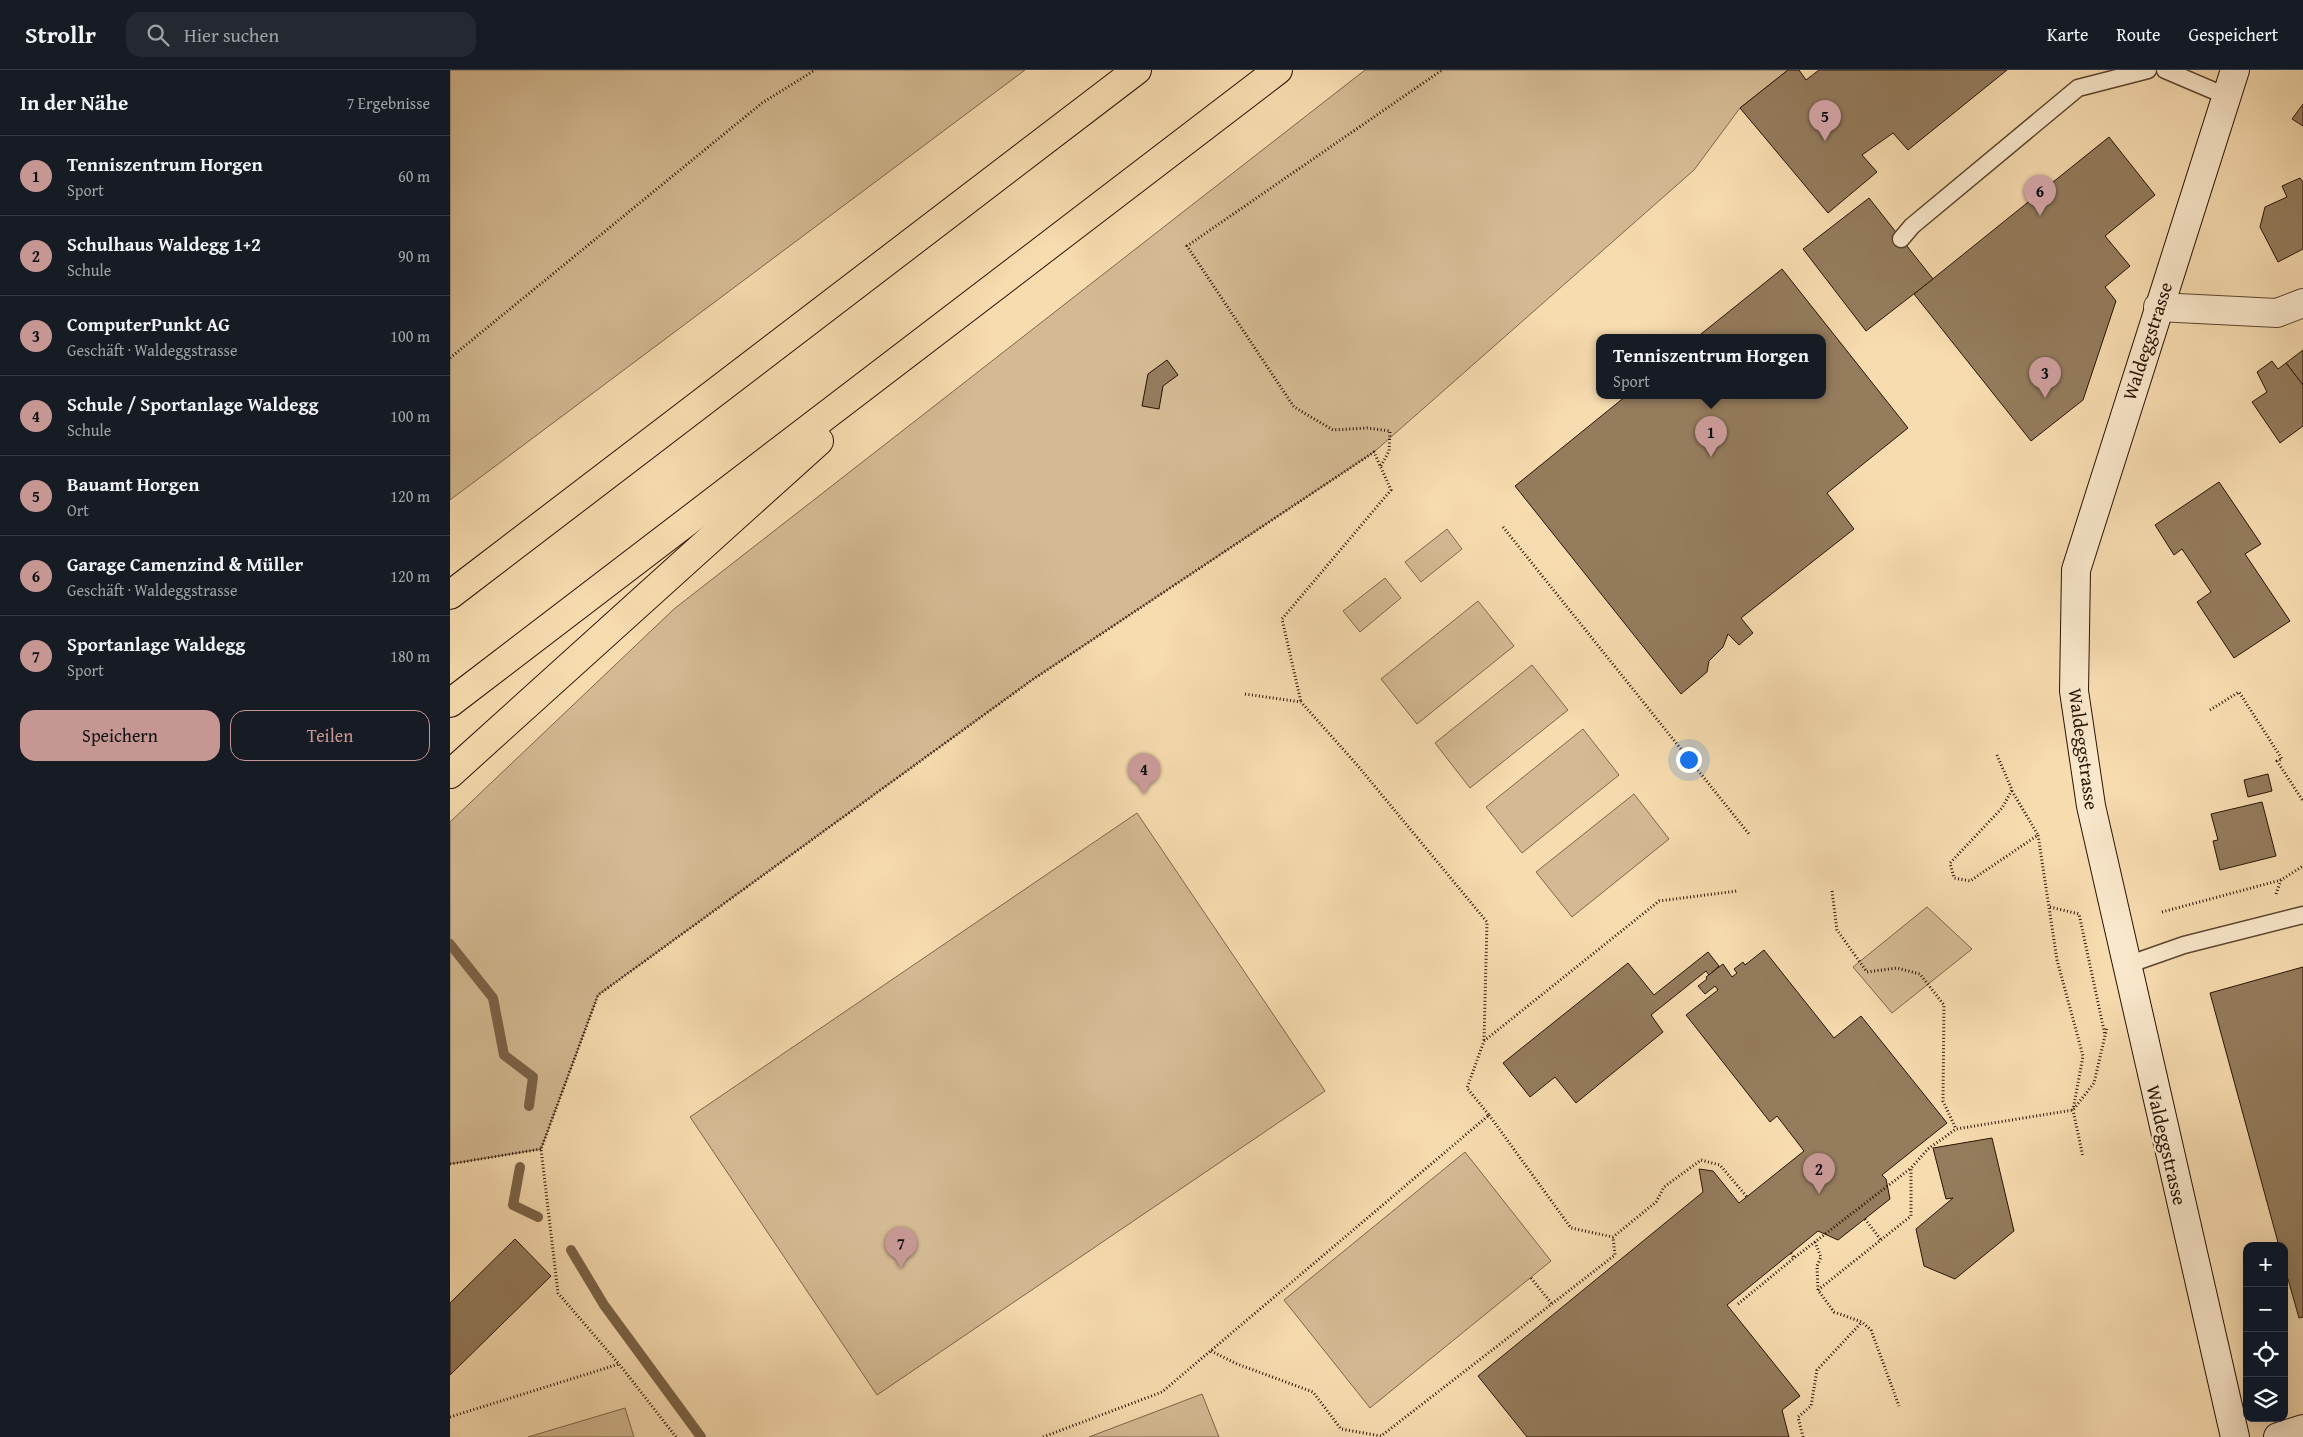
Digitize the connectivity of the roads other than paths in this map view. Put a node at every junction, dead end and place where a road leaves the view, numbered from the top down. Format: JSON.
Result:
{"nodes":[{"id":1,"x":1137,"y":70,"type":"edge"},
{"id":2,"x":1278,"y":70,"type":"edge"},
{"id":3,"x":2148,"y":70,"type":"edge"},
{"id":4,"x":2165,"y":70,"type":"edge"},
{"id":5,"x":2235,"y":70,"type":"edge"},
{"id":6,"x":2226,"y":96,"type":"junction"},
{"id":7,"x":1901,"y":239,"type":"dead end"},
{"id":8,"x":2303,"y":303,"type":"edge"},
{"id":9,"x":971,"y":305,"type":"junction"},
{"id":10,"x":2158,"y":308,"type":"junction"},
{"id":11,"x":450,"y":595,"type":"edge"},
{"id":12,"x":450,"y":703,"type":"edge"},
{"id":13,"x":450,"y":774,"type":"edge"},
{"id":14,"x":2303,"y":915,"type":"edge"},
{"id":15,"x":2127,"y":965,"type":"junction"},
{"id":16,"x":2303,"y":1429,"type":"edge"},
{"id":17,"x":2235,"y":1437,"type":"edge"},
{"id":18,"x":2278,"y":1437,"type":"edge"}],
"edges":[{"from":1,"to":11,"type":"highway"},
{"from":2,"to":9,"type":"highway"},
{"from":3,"to":7,"type":"lane"},
{"from":4,"to":6,"type":"lane"},
{"from":5,"to":6,"type":"street","name":"Waldeggstrasse"},
{"from":6,"to":10,"type":"street","name":"Waldeggstrasse"},
{"from":8,"to":10,"type":"street"},
{"from":9,"to":12,"type":"highway"},
{"from":9,"to":13,"type":"highway"},
{"from":10,"to":15,"type":"street","name":"Waldeggstrasse"},
{"from":14,"to":15,"type":"lane"},
{"from":15,"to":17,"type":"street","name":"Waldeggstrasse"},
{"from":16,"to":18,"type":"street"}]}
